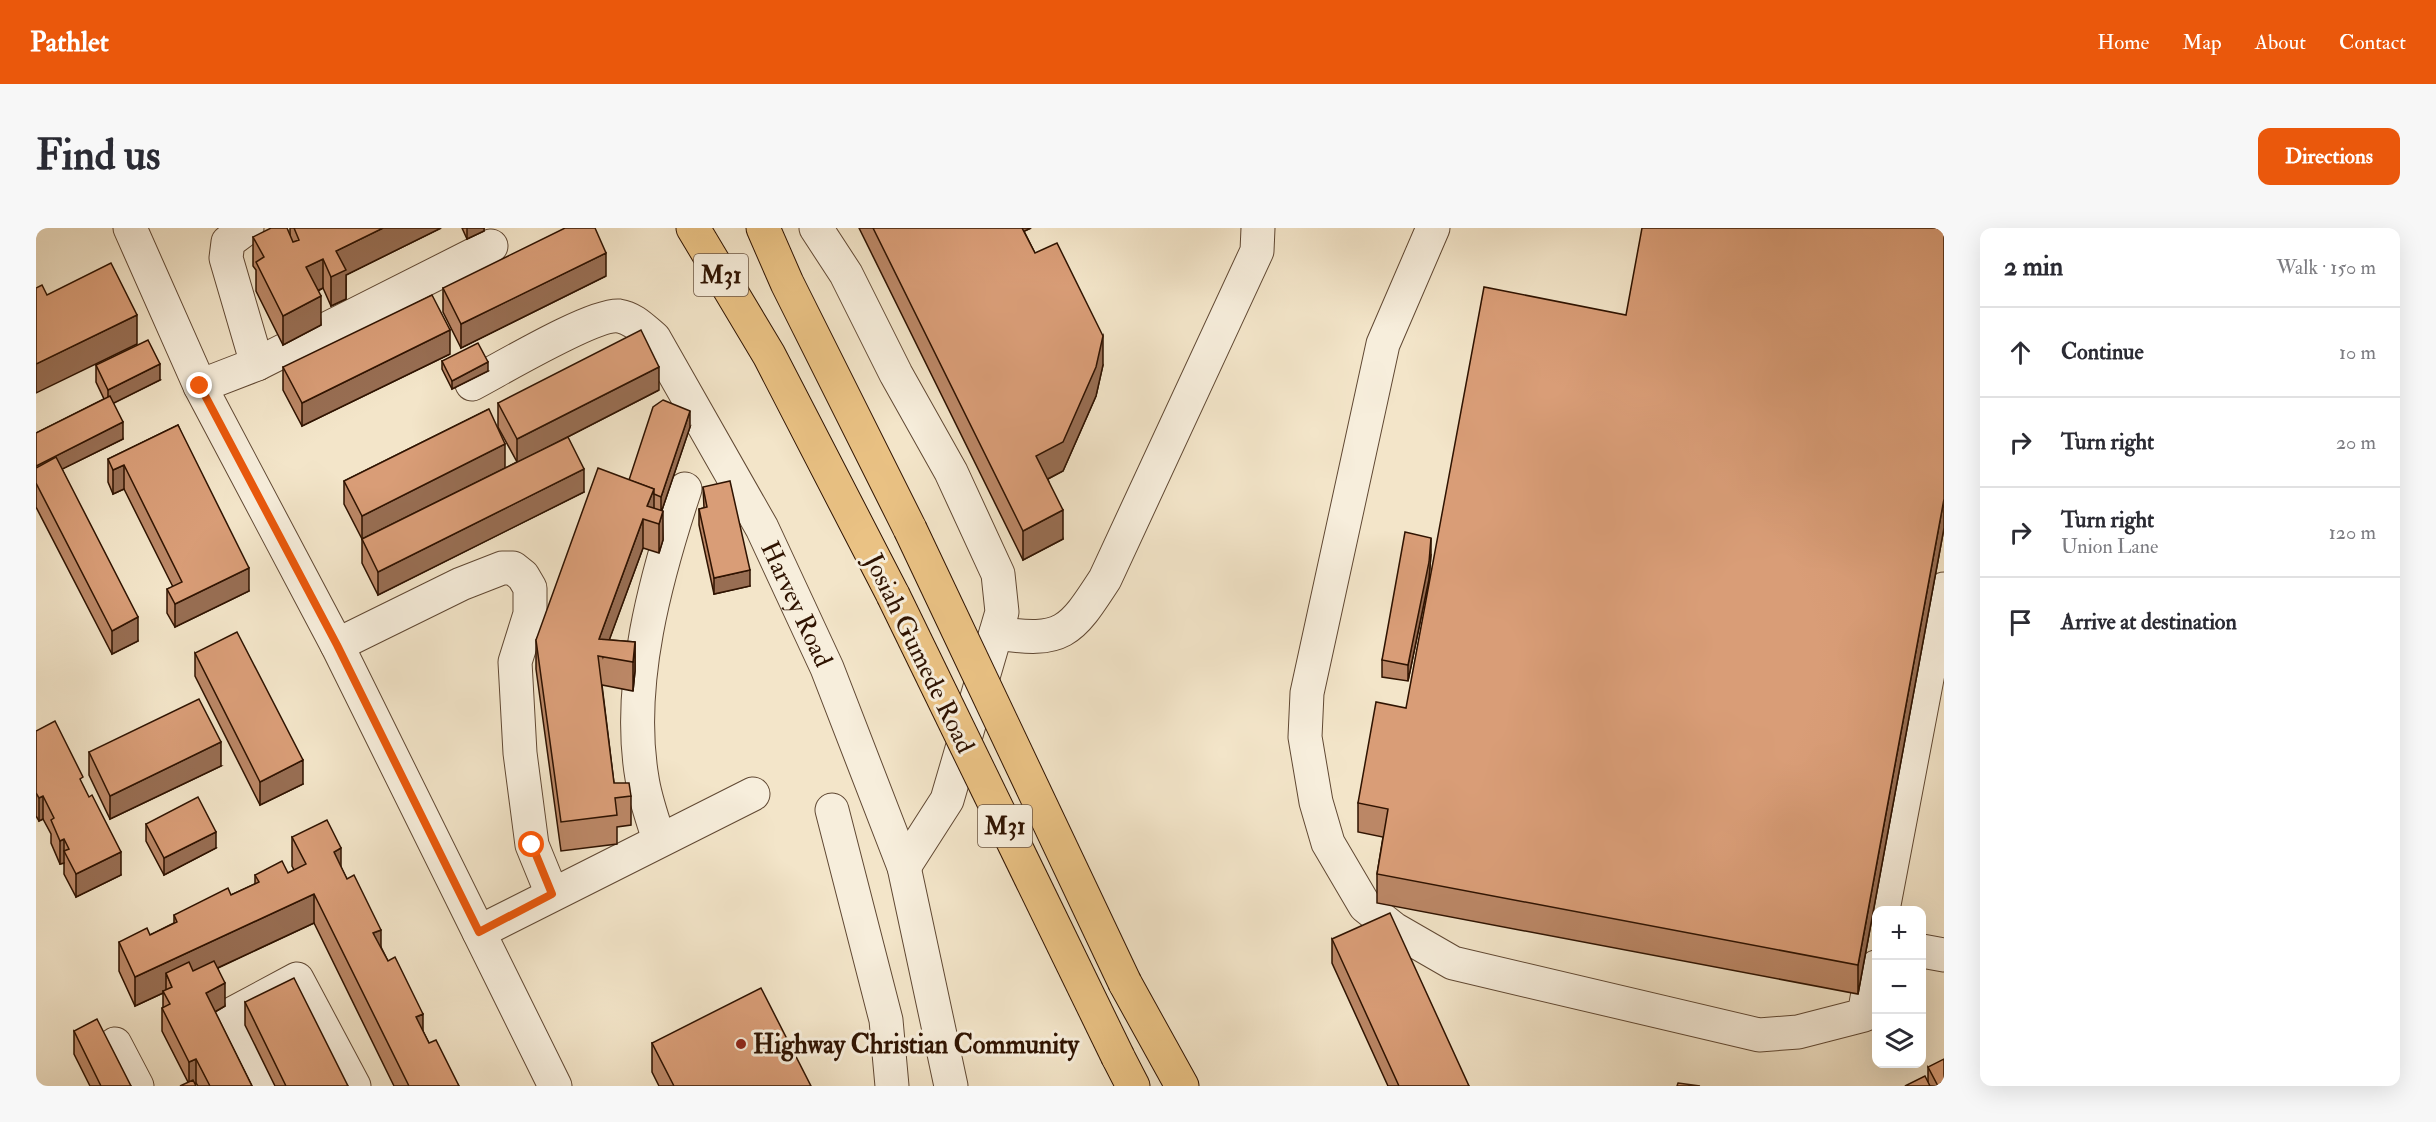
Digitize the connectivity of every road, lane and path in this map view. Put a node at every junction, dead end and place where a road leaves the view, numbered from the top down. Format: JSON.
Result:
{"nodes":[{"id":1,"x":130,"y":228,"type":"edge"},
{"id":2,"x":247,"y":228,"type":"edge"},
{"id":3,"x":693,"y":228,"type":"edge"},
{"id":4,"x":763,"y":228,"type":"edge"},
{"id":5,"x":816,"y":228,"type":"edge"},
{"id":6,"x":1258,"y":228,"type":"edge"},
{"id":7,"x":1433,"y":228,"type":"edge"},
{"id":8,"x":491,"y":246,"type":"dead end"},
{"id":9,"x":257,"y":364,"type":"junction"},
{"id":10,"x":472,"y":384,"type":"dead end"},
{"id":11,"x":200,"y":386,"type":"junction"},
{"id":12,"x":685,"y":489,"type":"dead end"},
{"id":13,"x":1944,"y":589,"type":"edge"},
{"id":14,"x":996,"y":633,"type":"junction"},
{"id":15,"x":337,"y":645,"type":"junction"},
{"id":16,"x":1931,"y":728,"type":"edge"},
{"id":17,"x":753,"y":794,"type":"dead end"},
{"id":18,"x":832,"y":810,"type":"dead end"},
{"id":19,"x":659,"y":840,"type":"junction"},
{"id":20,"x":904,"y":867,"type":"junction"},
{"id":21,"x":552,"y":894,"type":"junction"},
{"id":22,"x":1884,"y":906,"type":"edge"},
{"id":23,"x":479,"y":932,"type":"junction"},
{"id":24,"x":1926,"y":952,"type":"edge"},
{"id":25,"x":1944,"y":954,"type":"edge"},
{"id":26,"x":1872,"y":976,"type":"edge"},
{"id":27,"x":932,"y":1006,"type":"junction"},
{"id":28,"x":886,"y":1020,"type":"junction"},
{"id":29,"x":115,"y":1044,"type":"dead end"},
{"id":30,"x":137,"y":1086,"type":"edge"},
{"id":31,"x":258,"y":1086,"type":"edge"},
{"id":32,"x":354,"y":1086,"type":"edge"},
{"id":33,"x":555,"y":1086,"type":"edge"},
{"id":34,"x":892,"y":1086,"type":"edge"},
{"id":35,"x":951,"y":1086,"type":"edge"},
{"id":36,"x":1133,"y":1086,"type":"edge"},
{"id":37,"x":1182,"y":1086,"type":"edge"}],
"edges":[{"from":1,"to":11,"type":"street"},
{"from":2,"to":9,"type":"street"},
{"from":3,"to":36,"type":"main road","name":"Josiah Gumede Road","number":"M31","bridge":true},
{"from":4,"to":37,"type":"main road","name":"Josiah Gumede Road","number":"M31","bridge":true},
{"from":5,"to":14,"type":"street"},
{"from":6,"to":14,"type":"street"},
{"from":7,"to":26,"type":"street"},
{"from":8,"to":9,"type":"street"},
{"from":9,"to":11,"type":"street"},
{"from":10,"to":20,"type":"street","name":"Harvey Road"},
{"from":11,"to":15,"type":"street"},
{"from":12,"to":19,"type":"street"},
{"from":13,"to":16,"type":"street"},
{"from":14,"to":20,"type":"street"},
{"from":15,"to":21,"type":"street"},
{"from":15,"to":23,"type":"street"},
{"from":16,"to":22,"type":"street"},
{"from":17,"to":19,"type":"street"},
{"from":18,"to":28,"type":"street"},
{"from":19,"to":21,"type":"street"},
{"from":20,"to":27,"type":"street","name":"Harvey Road"},
{"from":21,"to":23,"type":"street"},
{"from":23,"to":33,"type":"street"},
{"from":24,"to":25,"type":"street"},
{"from":27,"to":28,"type":"street"},
{"from":27,"to":35,"type":"street","name":"Harvey Road"},
{"from":28,"to":34,"type":"street"},
{"from":29,"to":30,"type":"street"},
{"from":31,"to":32,"type":"street"}]}
